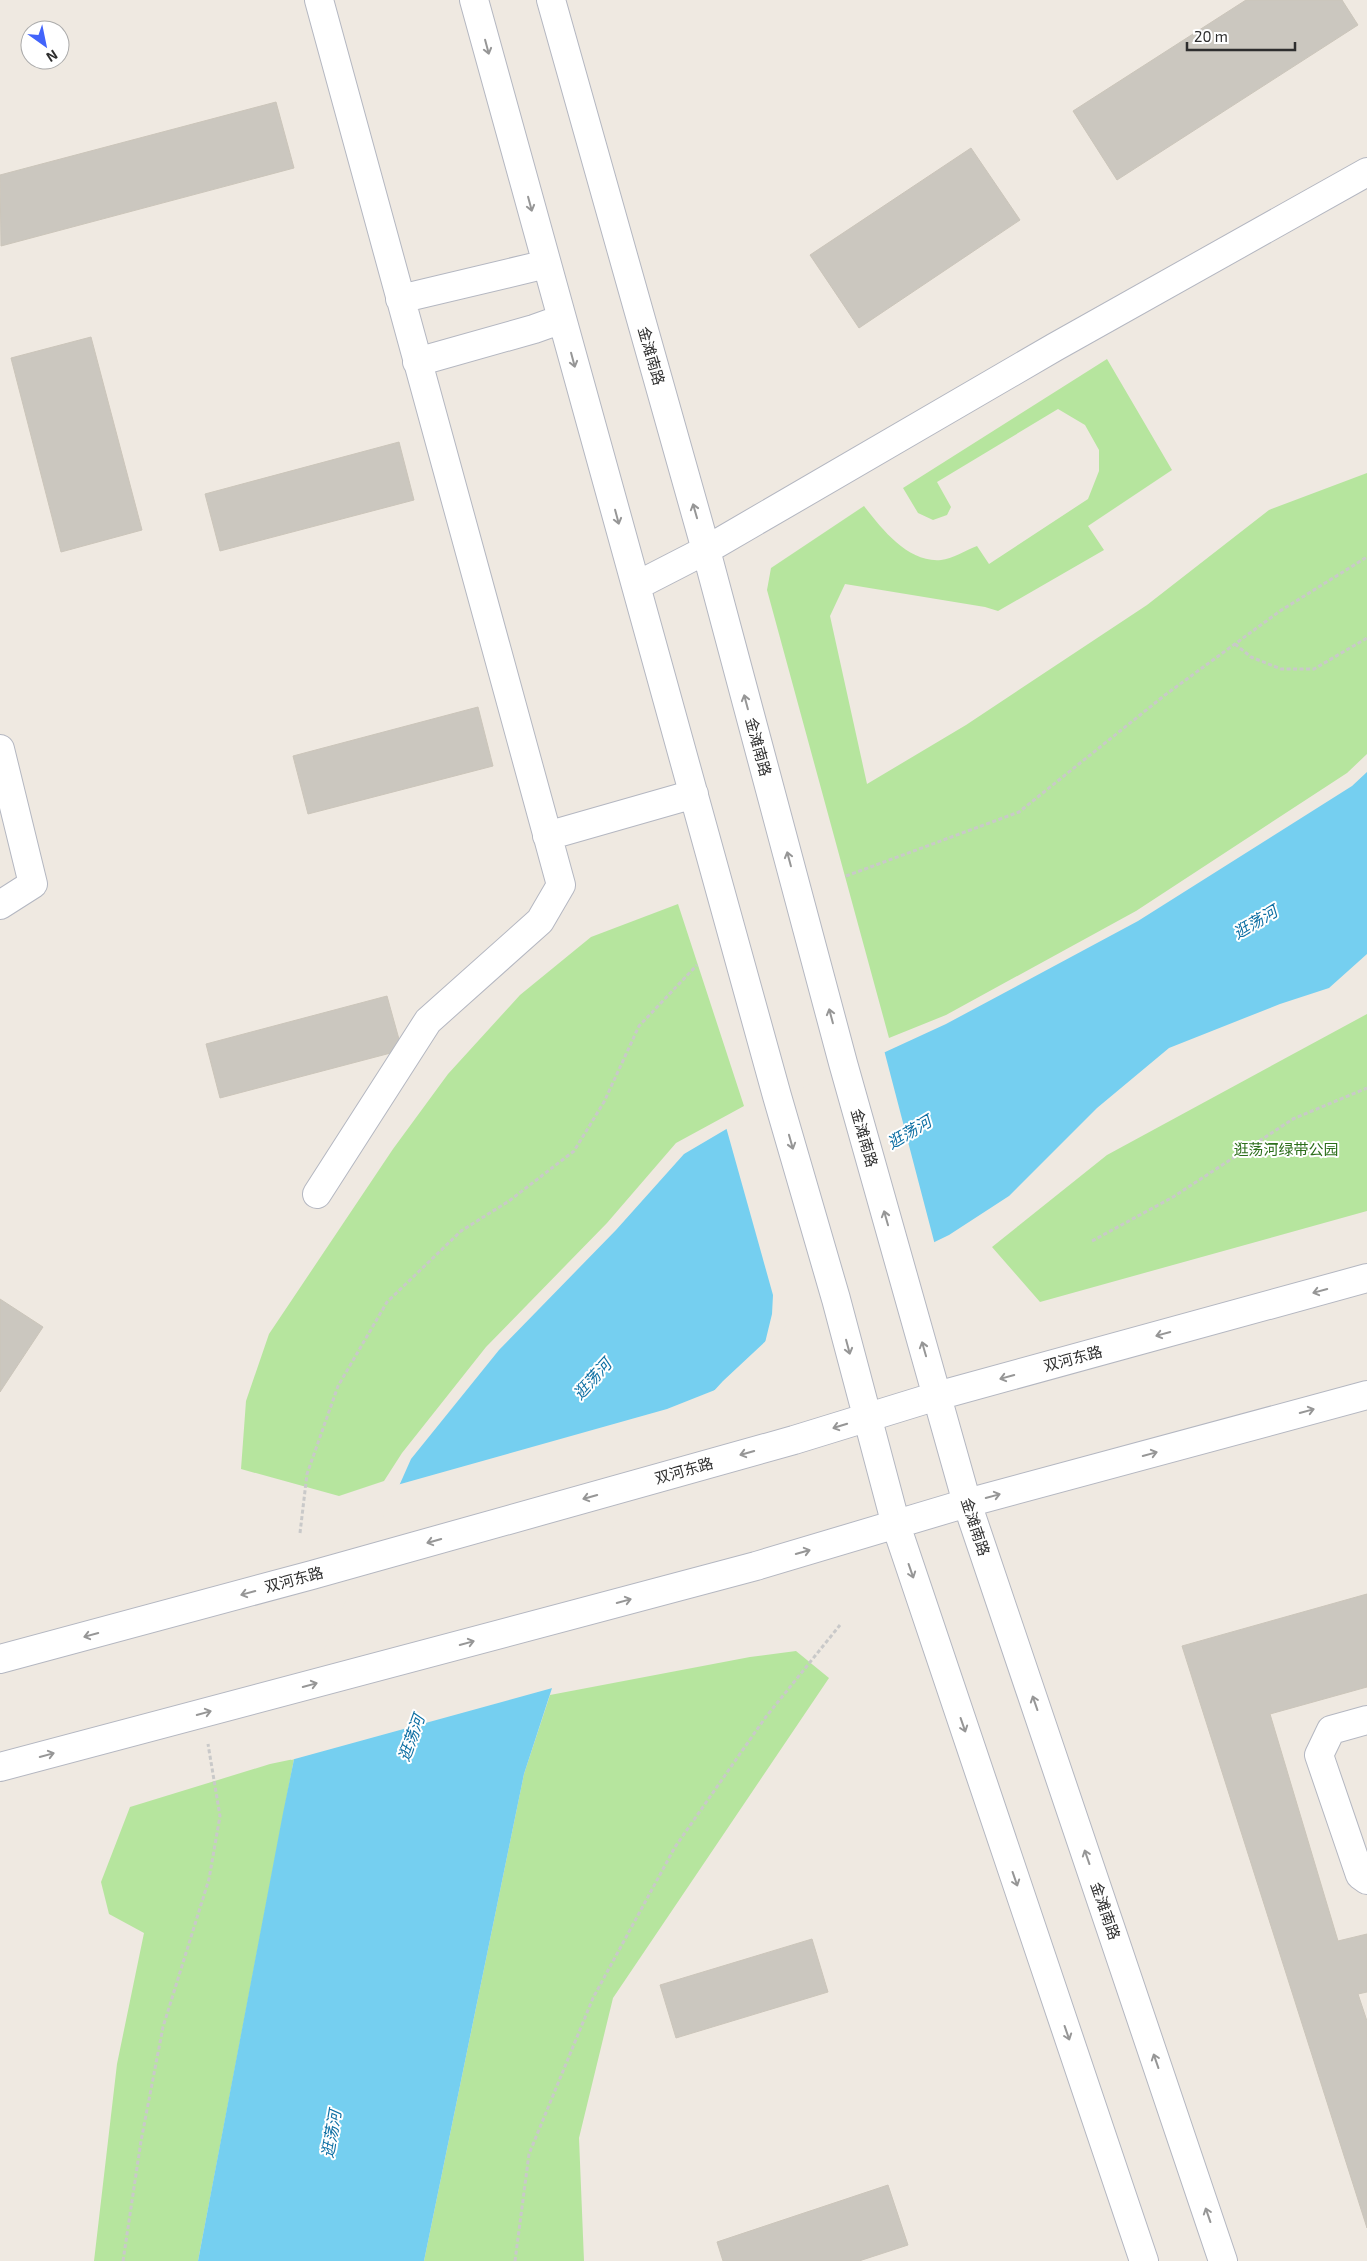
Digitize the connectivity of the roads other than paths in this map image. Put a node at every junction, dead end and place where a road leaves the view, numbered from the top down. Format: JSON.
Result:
{"nodes":[{"id":1,"x":319,"y":0,"type":"edge"},
{"id":2,"x":474,"y":0,"type":"edge"},
{"id":3,"x":551,"y":0,"type":"edge"},
{"id":4,"x":1367,"y":172,"type":"edge"},
{"id":5,"x":547,"y":264,"type":"junction"},
{"id":6,"x":400,"y":299,"type":"junction"},
{"id":7,"x":562,"y":319,"type":"junction"},
{"id":8,"x":417,"y":362,"type":"junction"},
{"id":9,"x":706,"y":550,"type":"junction"},
{"id":10,"x":636,"y":586,"type":"junction"},
{"id":11,"x":0,"y":749,"type":"edge"},
{"id":12,"x":694,"y":794,"type":"junction"},
{"id":13,"x":547,"y":836,"type":"junction"},
{"id":14,"x":0,"y":905,"type":"edge"},
{"id":15,"x":317,"y":1194,"type":"dead end"},
{"id":16,"x":1367,"y":1278,"type":"edge"},
{"id":17,"x":1367,"y":1395,"type":"edge"},
{"id":18,"x":937,"y":1396,"type":"junction"},
{"id":19,"x":867,"y":1418,"type":"junction"},
{"id":20,"x":967,"y":1503,"type":"junction"},
{"id":21,"x":896,"y":1525,"type":"junction"},
{"id":22,"x":0,"y":1659,"type":"edge"},
{"id":23,"x":1367,"y":1720,"type":"edge"},
{"id":24,"x":0,"y":1767,"type":"edge"},
{"id":25,"x":1367,"y":1880,"type":"edge"},
{"id":26,"x":1144,"y":2261,"type":"edge"},
{"id":27,"x":1223,"y":2261,"type":"edge"}],
"edges":[{"from":1,"to":6,"type":"street"},
{"from":2,"to":5,"type":"street","one_way":true},
{"from":9,"to":3,"type":"street","name":"金滩南路","one_way":true},
{"from":4,"to":9,"type":"street"},
{"from":5,"to":6,"type":"street"},
{"from":5,"to":7,"type":"street"},
{"from":6,"to":8,"type":"street"},
{"from":7,"to":8,"type":"street"},
{"from":7,"to":10,"type":"street","one_way":true},
{"from":8,"to":13,"type":"street"},
{"from":9,"to":10,"type":"street"},
{"from":18,"to":9,"type":"street","name":"金滩南路","one_way":true},
{"from":10,"to":12,"type":"street"},
{"from":11,"to":14,"type":"street"},
{"from":12,"to":13,"type":"street"},
{"from":12,"to":19,"type":"street","one_way":true},
{"from":13,"to":15,"type":"street"},
{"from":16,"to":18,"type":"street","name":"双河东路","one_way":true},
{"from":20,"to":17,"type":"street","one_way":true},
{"from":18,"to":19,"type":"street","name":"双河东路"},
{"from":18,"to":20,"type":"street","name":"金滩南路"},
{"from":19,"to":21,"type":"street"},
{"from":19,"to":22,"type":"street","name":"双河东路","one_way":true},
{"from":20,"to":21,"type":"street"},
{"from":27,"to":20,"type":"street","name":"金滩南路","one_way":true},
{"from":24,"to":21,"type":"street","one_way":true},
{"from":21,"to":26,"type":"street","one_way":true},
{"from":23,"to":25,"type":"street"}]}
